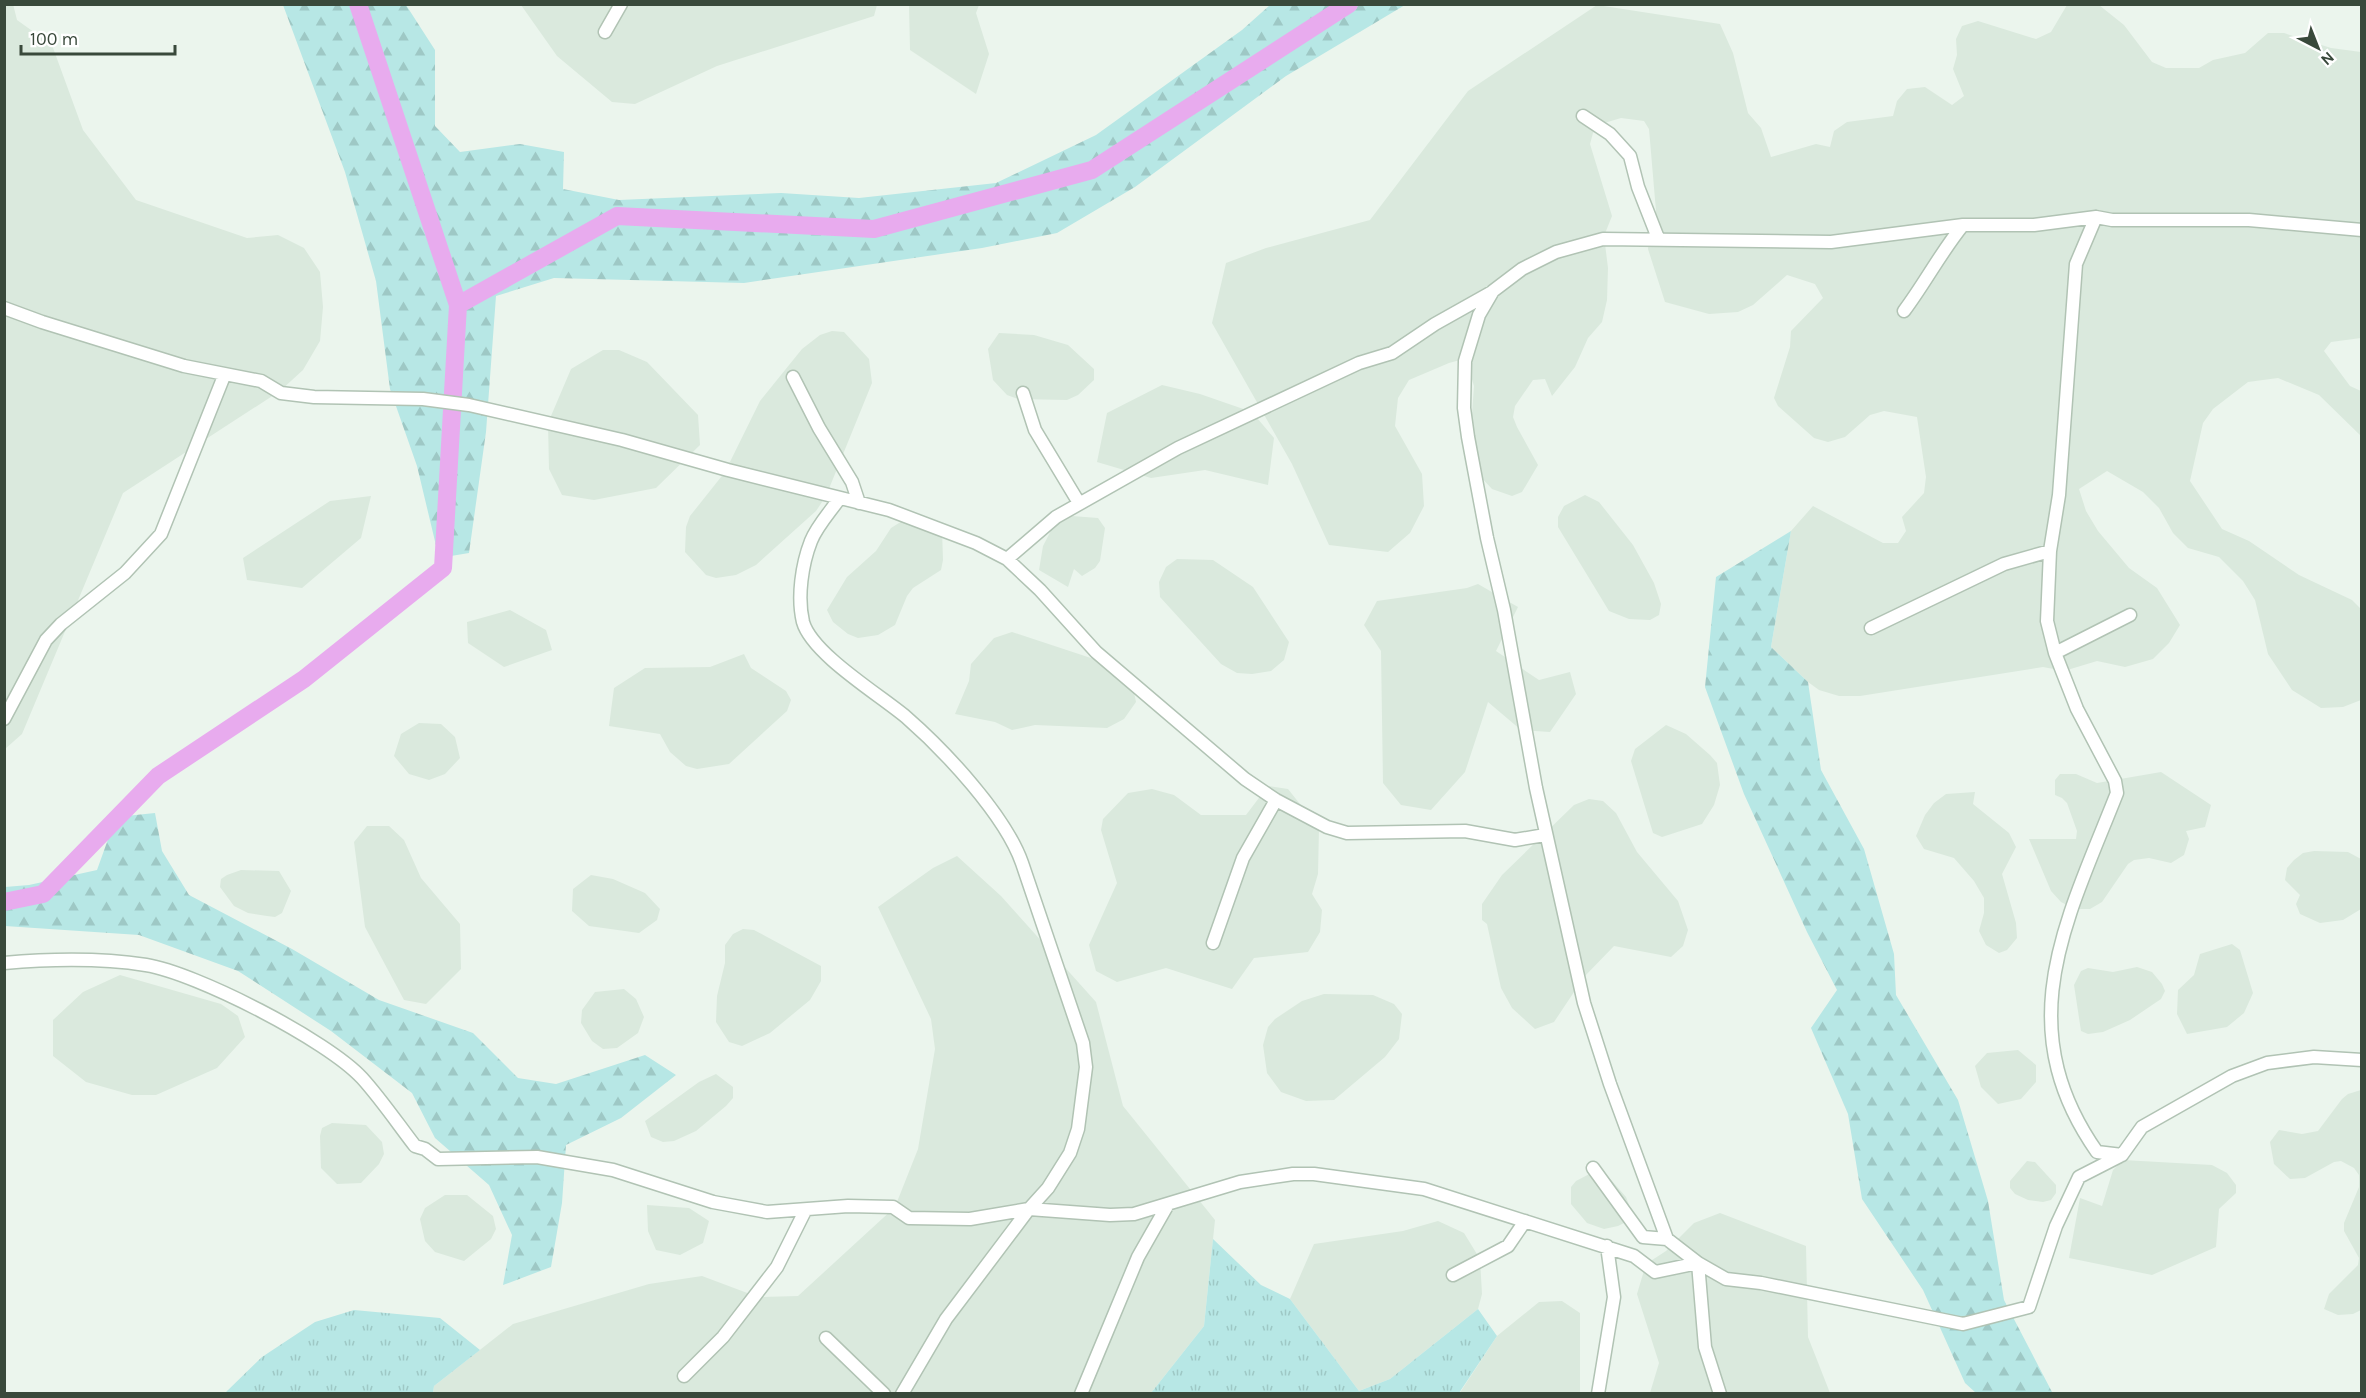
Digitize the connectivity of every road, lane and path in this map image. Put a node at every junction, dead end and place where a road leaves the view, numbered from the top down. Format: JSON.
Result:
{"nodes":[{"id":1,"x":621,"y":4,"type":"edge"},
{"id":2,"x":605,"y":32,"type":"dead end"},
{"id":3,"x":1582,"y":116,"type":"dead end"},
{"id":4,"x":2096,"y":217,"type":"junction"},
{"id":5,"x":1964,"y":225,"type":"junction"},
{"id":6,"x":2361,"y":230,"type":"edge"},
{"id":7,"x":1658,"y":238,"type":"junction"},
{"id":8,"x":1493,"y":291,"type":"junction"},
{"id":9,"x":4,"y":308,"type":"edge"},
{"id":10,"x":1904,"y":311,"type":"dead end"},
{"id":11,"x":224,"y":376,"type":"junction"},
{"id":12,"x":793,"y":377,"type":"dead end"},
{"id":13,"x":1023,"y":393,"type":"dead end"},
{"id":14,"x":839,"y":499,"type":"junction"},
{"id":15,"x":859,"y":503,"type":"junction"},
{"id":16,"x":1079,"y":503,"type":"junction"},
{"id":17,"x":2050,"y":551,"type":"junction"},
{"id":18,"x":1007,"y":559,"type":"junction"},
{"id":19,"x":2130,"y":615,"type":"dead end"},
{"id":20,"x":1871,"y":628,"type":"dead end"},
{"id":21,"x":2055,"y":653,"type":"junction"},
{"id":22,"x":4,"y":719,"type":"edge"},
{"id":23,"x":1276,"y":800,"type":"junction"},
{"id":24,"x":1545,"y":835,"type":"junction"},
{"id":25,"x":1213,"y":943,"type":"dead end"},
{"id":26,"x":4,"y":963,"type":"edge"},
{"id":27,"x":2361,"y":1060,"type":"edge"},
{"id":28,"x":2122,"y":1155,"type":"junction"},
{"id":29,"x":1593,"y":1168,"type":"dead end"},
{"id":30,"x":1167,"y":1206,"type":"junction"},
{"id":31,"x":1029,"y":1209,"type":"junction"},
{"id":32,"x":805,"y":1211,"type":"junction"},
{"id":33,"x":1525,"y":1221,"type":"junction"},
{"id":34,"x":1667,"y":1239,"type":"junction"},
{"id":35,"x":1607,"y":1246,"type":"junction"},
{"id":36,"x":1698,"y":1263,"type":"junction"},
{"id":37,"x":1454,"y":1275,"type":"dead end"},
{"id":38,"x":826,"y":1338,"type":"dead end"},
{"id":39,"x":684,"y":1376,"type":"dead end"},
{"id":40,"x":884,"y":1394,"type":"edge"},
{"id":41,"x":902,"y":1394,"type":"edge"},
{"id":42,"x":1081,"y":1394,"type":"edge"},
{"id":43,"x":1598,"y":1394,"type":"edge"},
{"id":44,"x":1720,"y":1394,"type":"edge"}],
"edges":[{"from":1,"to":2,"type":"street"},
{"from":3,"to":7,"type":"street"},
{"from":4,"to":5,"type":"street"},
{"from":4,"to":6,"type":"street"},
{"from":4,"to":17,"type":"street"},
{"from":5,"to":7,"type":"street"},
{"from":5,"to":10,"type":"street"},
{"from":7,"to":8,"type":"street"},
{"from":8,"to":16,"type":"street"},
{"from":8,"to":24,"type":"street"},
{"from":9,"to":11,"type":"street"},
{"from":11,"to":14,"type":"street"},
{"from":11,"to":22,"type":"street"},
{"from":12,"to":15,"type":"street"},
{"from":13,"to":16,"type":"street"},
{"from":14,"to":15,"type":"street"},
{"from":14,"to":31,"type":"street"},
{"from":15,"to":18,"type":"street"},
{"from":16,"to":18,"type":"street"},
{"from":17,"to":20,"type":"street"},
{"from":17,"to":21,"type":"street"},
{"from":18,"to":23,"type":"street"},
{"from":19,"to":21,"type":"street"},
{"from":21,"to":28,"type":"street"},
{"from":23,"to":24,"type":"street"},
{"from":23,"to":25,"type":"street"},
{"from":24,"to":34,"type":"street"},
{"from":26,"to":32,"type":"street"},
{"from":27,"to":28,"type":"street"},
{"from":28,"to":36,"type":"street"},
{"from":29,"to":34,"type":"street"},
{"from":30,"to":31,"type":"street"},
{"from":30,"to":33,"type":"street"},
{"from":30,"to":42,"type":"street"},
{"from":31,"to":32,"type":"street"},
{"from":31,"to":41,"type":"street"},
{"from":32,"to":39,"type":"street"},
{"from":33,"to":35,"type":"street"},
{"from":33,"to":37,"type":"street"},
{"from":34,"to":36,"type":"street"},
{"from":35,"to":36,"type":"street"},
{"from":35,"to":43,"type":"street"},
{"from":36,"to":44,"type":"street"},
{"from":38,"to":40,"type":"street"}]}
